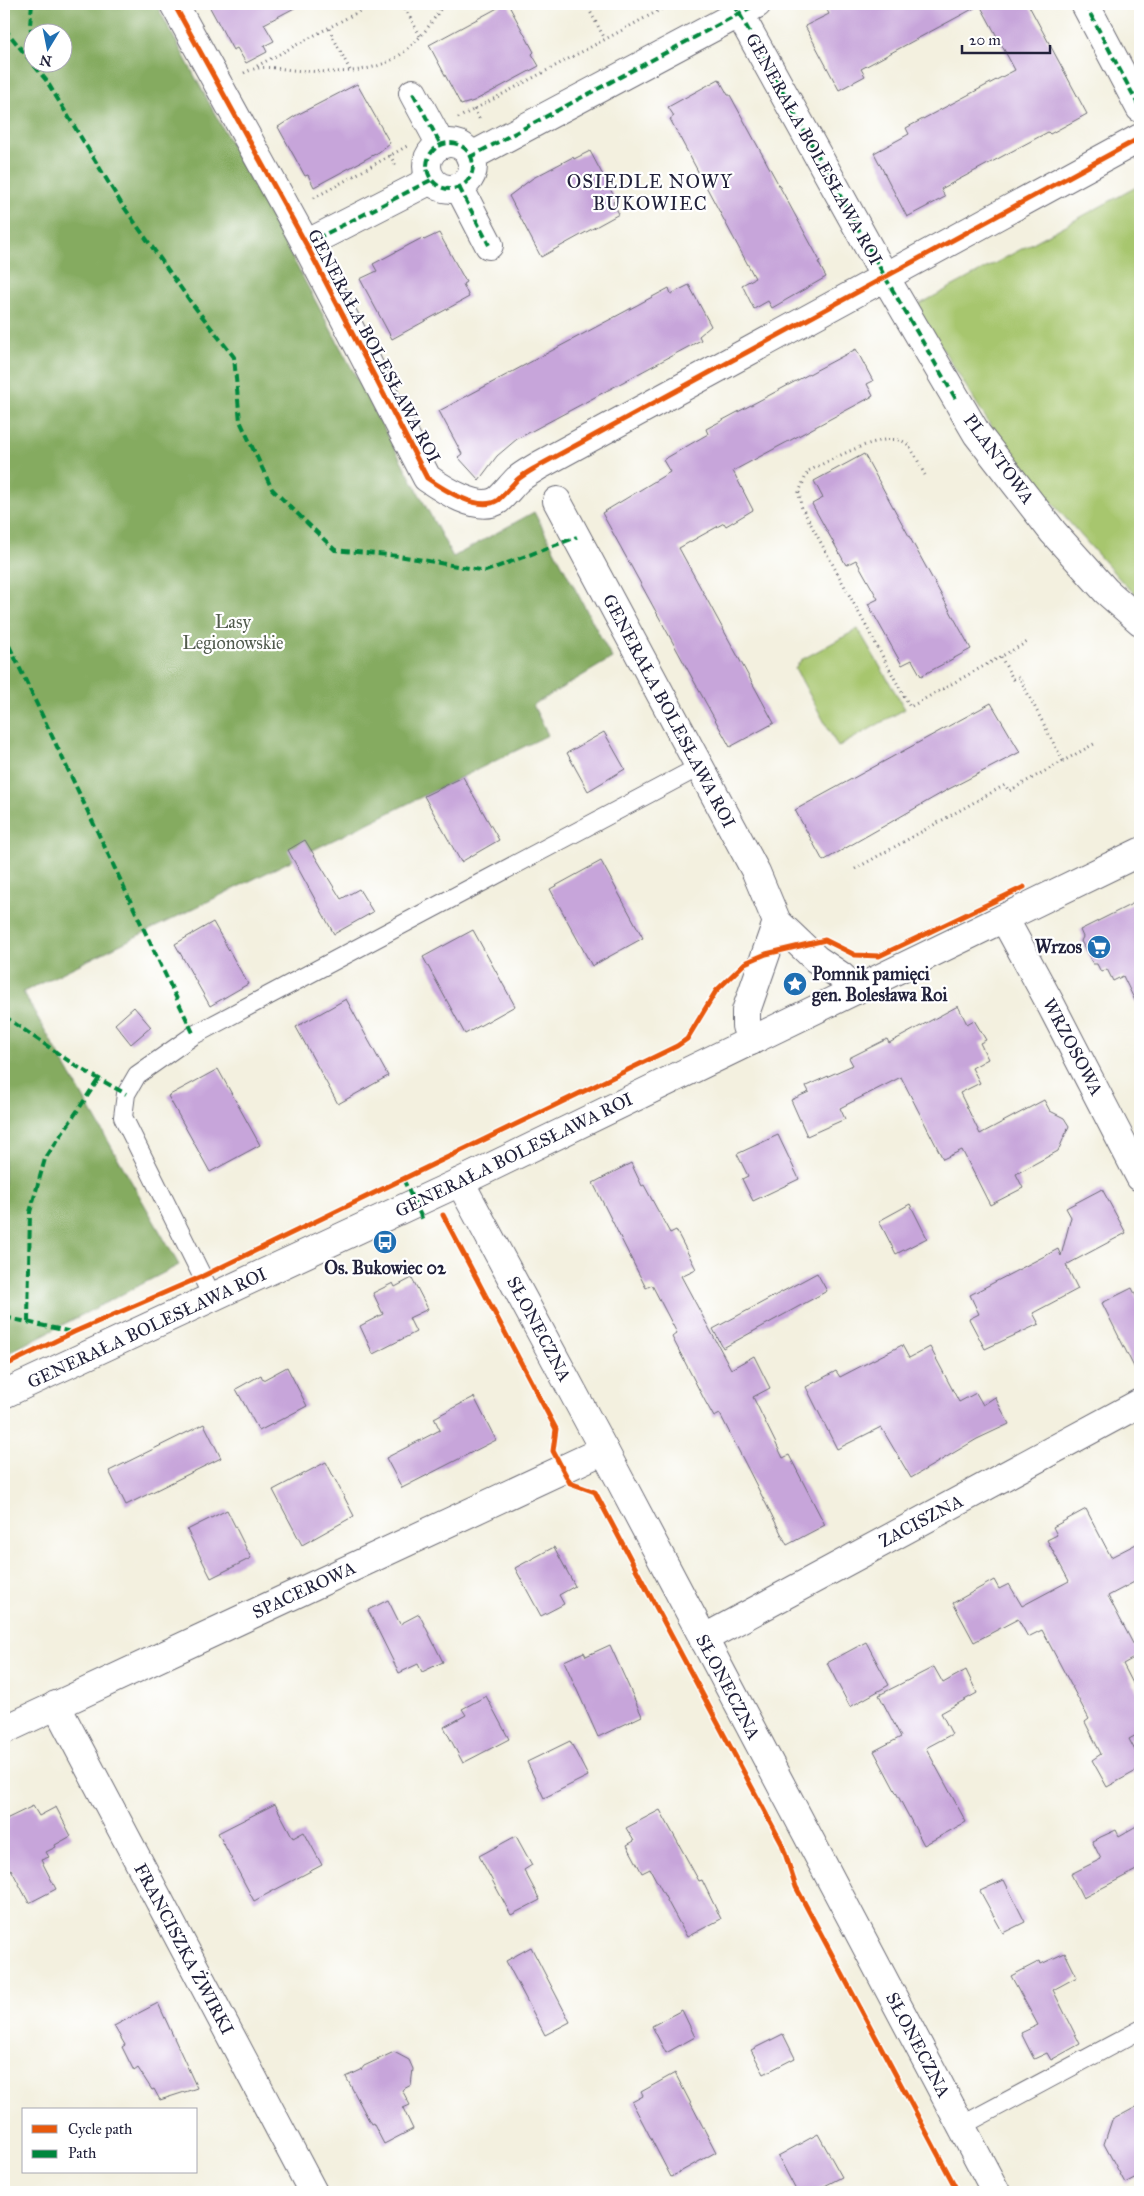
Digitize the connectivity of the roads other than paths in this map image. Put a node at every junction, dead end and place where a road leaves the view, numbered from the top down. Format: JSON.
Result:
{"nodes":[{"id":1,"x":174,"y":4,"type":"edge"},
{"id":2,"x":1084,"y":4,"type":"edge"},
{"id":3,"x":743,"y":7,"type":"edge"},
{"id":4,"x":413,"y":93,"type":"dead end"},
{"id":5,"x":1140,"y":108,"type":"edge"},
{"id":6,"x":437,"y":138,"type":"junction"},
{"id":7,"x":1140,"y":138,"type":"edge"},
{"id":8,"x":470,"y":157,"type":"junction"},
{"id":9,"x":431,"y":180,"type":"junction"},
{"id":10,"x":459,"y":187,"type":"junction"},
{"id":11,"x":306,"y":244,"type":"junction"},
{"id":12,"x":489,"y":245,"type":"dead end"},
{"id":13,"x":885,"y":277,"type":"junction"},
{"id":14,"x":557,"y":501,"type":"dead end"},
{"id":15,"x":1140,"y":621,"type":"edge"},
{"id":16,"x":698,"y":767,"type":"junction"},
{"id":17,"x":1140,"y":852,"type":"edge"},
{"id":18,"x":1004,"y":918,"type":"junction"},
{"id":19,"x":777,"y":922,"type":"junction"},
{"id":20,"x":856,"y":990,"type":"junction"},
{"id":21,"x":751,"y":1041,"type":"junction"},
{"id":22,"x":1140,"y":1177,"type":"edge"},
{"id":23,"x":460,"y":1182,"type":"junction"},
{"id":24,"x":213,"y":1298,"type":"junction"},
{"id":25,"x":4,"y":1394,"type":"edge"},
{"id":26,"x":1140,"y":1403,"type":"edge"},
{"id":27,"x":604,"y":1450,"type":"junction"},
{"id":28,"x":703,"y":1639,"type":"junction"},
{"id":29,"x":56,"y":1705,"type":"junction"},
{"id":30,"x":4,"y":1730,"type":"edge"},
{"id":31,"x":1140,"y":2030,"type":"edge"},
{"id":32,"x":961,"y":2126,"type":"junction"},
{"id":33,"x":313,"y":2192,"type":"edge"},
{"id":34,"x":996,"y":2192,"type":"edge"}],
"edges":[{"from":1,"to":11,"type":"street","name":"GENERAŁA BOLESŁAWA ROI"},
{"from":2,"to":5,"type":"street"},
{"from":3,"to":8,"type":"street","name":"GENERAŁA BOLESŁAWA ROI"},
{"from":3,"to":13,"type":"street","name":"GENERAŁA BOLESŁAWA ROI"},
{"from":4,"to":6,"type":"street"},
{"from":6,"to":8,"type":"street"},
{"from":6,"to":9,"type":"street"},
{"from":7,"to":13,"type":"street"},
{"from":8,"to":10,"type":"street"},
{"from":9,"to":10,"type":"street"},
{"from":9,"to":11,"type":"street","name":"GENERAŁA BOLESŁAWA ROI"},
{"from":10,"to":12,"type":"street"},
{"from":11,"to":13,"type":"street","name":"GENERAŁA BOLESŁAWA ROI"},
{"from":13,"to":15,"type":"street","name":"PLANTOWA"},
{"from":14,"to":16,"type":"street","name":"GENERAŁA BOLESŁAWA ROI"},
{"from":16,"to":19,"type":"street","name":"GENERAŁA BOLESŁAWA ROI"},
{"from":16,"to":24,"type":"lane"},
{"from":17,"to":18,"type":"street","name":"GENERAŁA BOLESŁAWA ROI"},
{"from":18,"to":20,"type":"street","name":"GENERAŁA BOLESŁAWA ROI"},
{"from":18,"to":22,"type":"street","name":"WRZOSOWA"},
{"from":19,"to":20,"type":"street","name":"GENERAŁA BOLESŁAWA ROI"},
{"from":19,"to":21,"type":"street"},
{"from":20,"to":21,"type":"street","name":"GENERAŁA BOLESŁAWA ROI"},
{"from":21,"to":23,"type":"street","name":"GENERAŁA BOLESŁAWA ROI"},
{"from":23,"to":24,"type":"street","name":"GENERAŁA BOLESŁAWA ROI"},
{"from":23,"to":27,"type":"street","name":"SŁONECZNA"},
{"from":24,"to":25,"type":"street","name":"GENERAŁA BOLESŁAWA ROI"},
{"from":26,"to":28,"type":"street","name":"ZACISZNA"},
{"from":27,"to":28,"type":"street","name":"SŁONECZNA"},
{"from":27,"to":29,"type":"street","name":"SPACEROWA"},
{"from":28,"to":32,"type":"street","name":"SŁONECZNA"},
{"from":29,"to":30,"type":"street","name":"SPACEROWA"},
{"from":29,"to":33,"type":"street","name":"FRANCISZKA ŻWIRKI"},
{"from":31,"to":32,"type":"lane"},
{"from":32,"to":34,"type":"street","name":"SŁONECZNA"}]}
